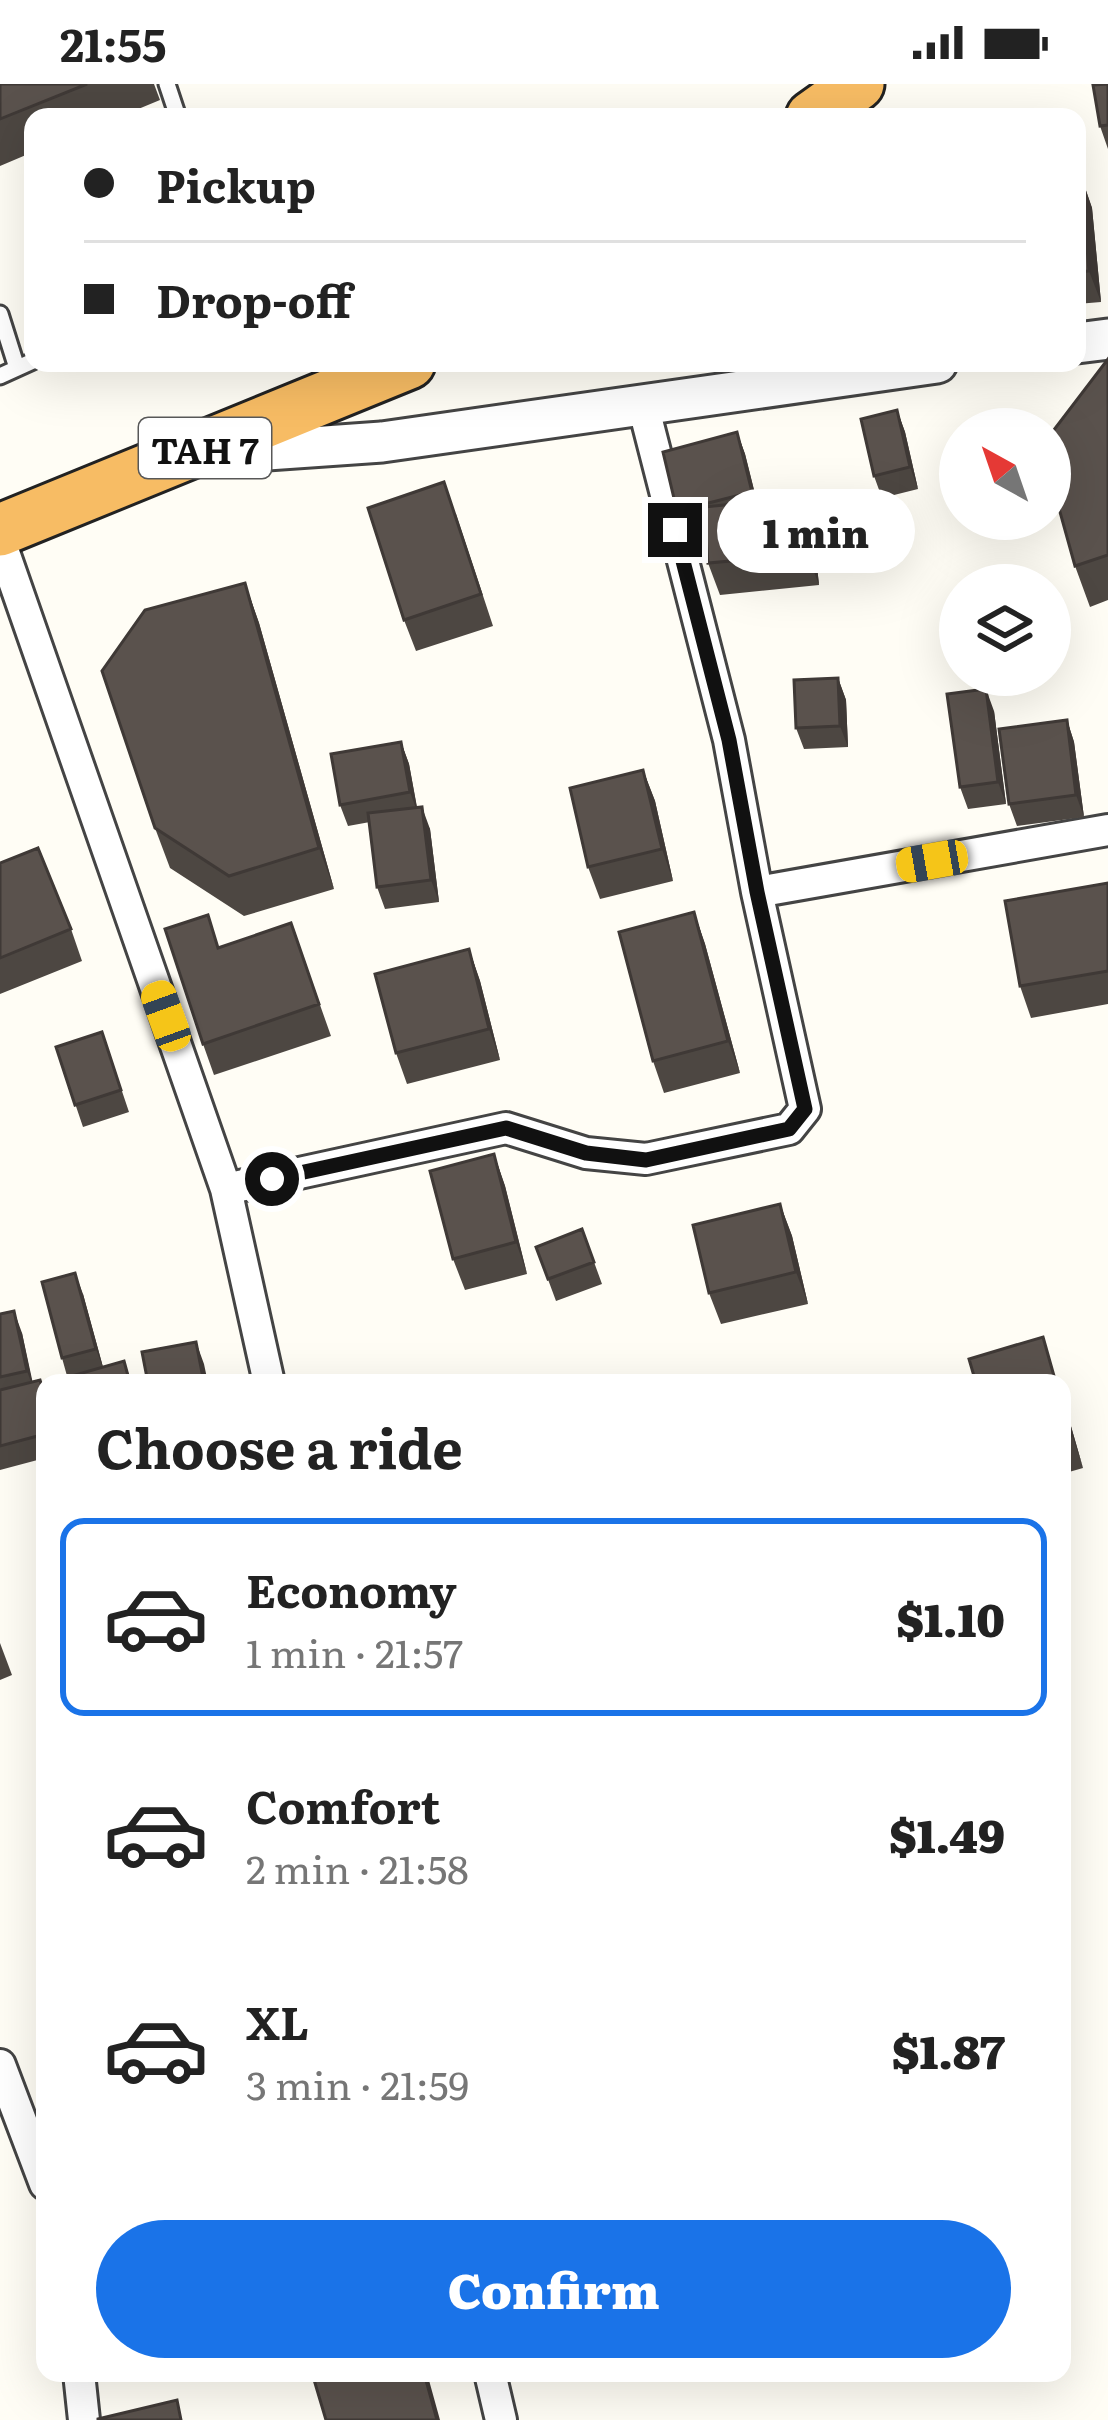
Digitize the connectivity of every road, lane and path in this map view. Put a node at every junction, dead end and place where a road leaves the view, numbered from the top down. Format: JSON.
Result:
{"nodes":[{"id":1,"x":856,"y":85,"type":"edge"},
{"id":2,"x":824,"y":108,"type":"edge"},
{"id":3,"x":0,"y":314,"type":"edge"},
{"id":4,"x":24,"y":363,"type":"edge"},
{"id":5,"x":388,"y":372,"type":"edge"},
{"id":6,"x":875,"y":372,"type":"edge"},
{"id":7,"x":643,"y":405,"type":"junction"},
{"id":8,"x":187,"y":456,"type":"junction"},
{"id":9,"x":0,"y":530,"type":"edge"},
{"id":10,"x":0,"y":541,"type":"edge"},
{"id":11,"x":1108,"y":830,"type":"edge"},
{"id":12,"x":757,"y":892,"type":"junction"},
{"id":13,"x":226,"y":1189,"type":"junction"},
{"id":14,"x":267,"y":1374,"type":"edge"},
{"id":15,"x":0,"y":2065,"type":"edge"},
{"id":16,"x":36,"y":2160,"type":"edge"},
{"id":17,"x":80,"y":2382,"type":"edge"},
{"id":18,"x":492,"y":2382,"type":"edge"},
{"id":19,"x":84,"y":2420,"type":"edge"},
{"id":20,"x":501,"y":2420,"type":"edge"}],
"edges":[{"from":1,"to":2,"type":"highway"},
{"from":3,"to":4,"type":"lane"},
{"from":5,"to":8,"type":"highway","number":"TAH 7"},
{"from":6,"to":7,"type":"street"},
{"from":7,"to":8,"type":"street"},
{"from":7,"to":12,"type":"street"},
{"from":8,"to":9,"type":"highway","number":"TAH 7"},
{"from":10,"to":13,"type":"street"},
{"from":11,"to":12,"type":"street"},
{"from":12,"to":13,"type":"street"},
{"from":13,"to":14,"type":"street"},
{"from":15,"to":16,"type":"street"},
{"from":17,"to":19,"type":"street"},
{"from":18,"to":20,"type":"street"}]}
